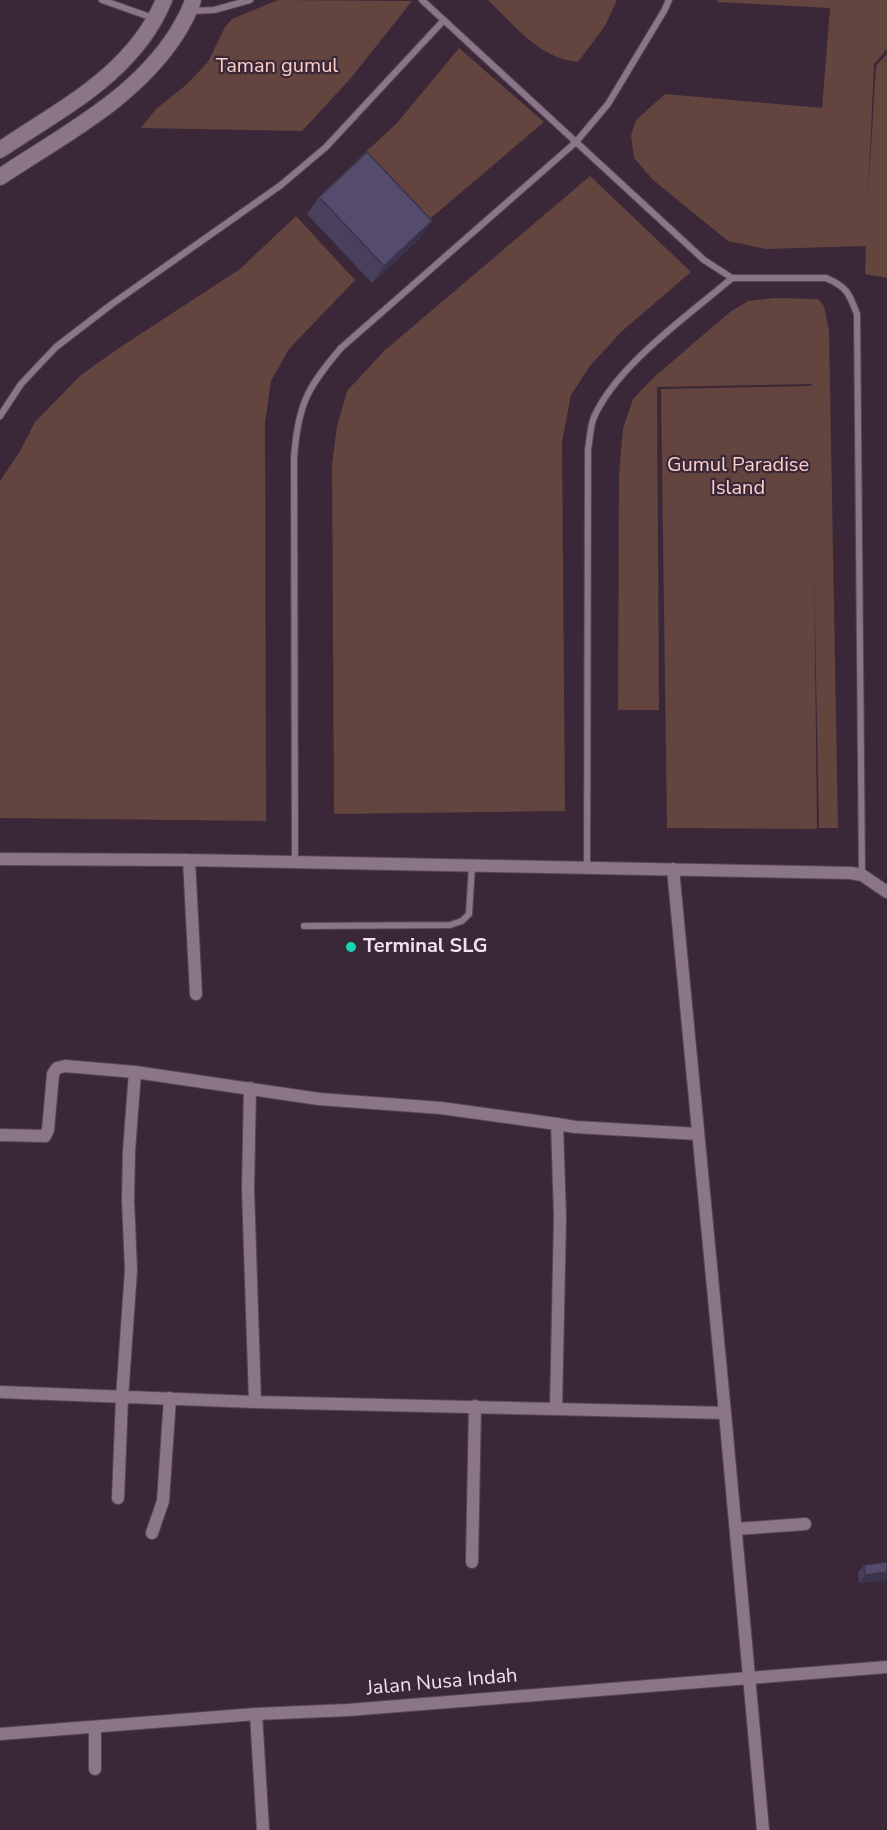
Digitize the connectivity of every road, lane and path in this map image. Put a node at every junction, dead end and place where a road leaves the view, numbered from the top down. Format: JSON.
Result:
{"nodes":[{"id":1,"x":102,"y":0,"type":"edge"},
{"id":2,"x":164,"y":0,"type":"edge"},
{"id":3,"x":250,"y":0,"type":"edge"},
{"id":4,"x":422,"y":0,"type":"edge"},
{"id":5,"x":669,"y":0,"type":"edge"},
{"id":6,"x":192,"y":5,"type":"edge"},
{"id":7,"x":156,"y":19,"type":"junction"},
{"id":8,"x":444,"y":20,"type":"junction"},
{"id":9,"x":576,"y":142,"type":"junction"},
{"id":10,"x":0,"y":150,"type":"edge"},
{"id":11,"x":0,"y":177,"type":"edge"},
{"id":12,"x":732,"y":278,"type":"junction"},
{"id":13,"x":0,"y":416,"type":"edge"},
{"id":14,"x":0,"y":859,"type":"edge"},
{"id":15,"x":189,"y":860,"type":"junction"},
{"id":16,"x":295,"y":862,"type":"junction"},
{"id":17,"x":472,"y":866,"type":"junction"},
{"id":18,"x":587,"y":868,"type":"junction"},
{"id":19,"x":672,"y":869,"type":"junction"},
{"id":20,"x":862,"y":875,"type":"junction"},
{"id":21,"x":887,"y":892,"type":"edge"},
{"id":22,"x":304,"y":926,"type":"dead end"},
{"id":23,"x":196,"y":994,"type":"dead end"},
{"id":24,"x":135,"y":1072,"type":"junction"},
{"id":25,"x":250,"y":1088,"type":"junction"},
{"id":26,"x":557,"y":1124,"type":"junction"},
{"id":27,"x":698,"y":1134,"type":"junction"},
{"id":28,"x":0,"y":1136,"type":"edge"},
{"id":29,"x":0,"y":1392,"type":"edge"},
{"id":30,"x":122,"y":1398,"type":"junction"},
{"id":31,"x":170,"y":1398,"type":"junction"},
{"id":32,"x":255,"y":1402,"type":"junction"},
{"id":33,"x":475,"y":1406,"type":"junction"},
{"id":34,"x":556,"y":1409,"type":"junction"},
{"id":35,"x":725,"y":1413,"type":"junction"},
{"id":36,"x":118,"y":1498,"type":"dead end"},
{"id":37,"x":805,"y":1524,"type":"dead end"},
{"id":38,"x":736,"y":1529,"type":"junction"},
{"id":39,"x":152,"y":1533,"type":"dead end"},
{"id":40,"x":472,"y":1562,"type":"dead end"},
{"id":41,"x":887,"y":1666,"type":"edge"},
{"id":42,"x":749,"y":1679,"type":"junction"},
{"id":43,"x":256,"y":1714,"type":"junction"},
{"id":44,"x":95,"y":1728,"type":"junction"},
{"id":45,"x":0,"y":1734,"type":"edge"},
{"id":46,"x":95,"y":1769,"type":"dead end"},
{"id":47,"x":263,"y":1830,"type":"edge"},
{"id":48,"x":763,"y":1830,"type":"edge"}],
"edges":[{"from":1,"to":7,"type":"lane"},
{"from":2,"to":7,"type":"main road"},
{"from":3,"to":6,"type":"lane"},
{"from":4,"to":8,"type":"lane"},
{"from":5,"to":9,"type":"lane"},
{"from":6,"to":11,"type":"main road"},
{"from":7,"to":10,"type":"main road"},
{"from":8,"to":9,"type":"lane"},
{"from":8,"to":13,"type":"lane"},
{"from":9,"to":12,"type":"lane"},
{"from":9,"to":16,"type":"lane"},
{"from":12,"to":18,"type":"lane"},
{"from":12,"to":20,"type":"lane"},
{"from":14,"to":15,"type":"street"},
{"from":15,"to":16,"type":"street"},
{"from":15,"to":23,"type":"street"},
{"from":16,"to":17,"type":"street"},
{"from":17,"to":18,"type":"street"},
{"from":17,"to":22,"type":"lane"},
{"from":18,"to":19,"type":"street"},
{"from":19,"to":20,"type":"street"},
{"from":19,"to":27,"type":"street"},
{"from":20,"to":21,"type":"street"},
{"from":24,"to":25,"type":"street"},
{"from":24,"to":28,"type":"street"},
{"from":24,"to":30,"type":"street"},
{"from":25,"to":26,"type":"street"},
{"from":25,"to":32,"type":"street"},
{"from":26,"to":27,"type":"street"},
{"from":26,"to":34,"type":"street"},
{"from":27,"to":35,"type":"street"},
{"from":29,"to":30,"type":"street"},
{"from":30,"to":31,"type":"street"},
{"from":30,"to":36,"type":"street"},
{"from":31,"to":32,"type":"street"},
{"from":31,"to":39,"type":"street"},
{"from":32,"to":33,"type":"street"},
{"from":33,"to":34,"type":"street"},
{"from":33,"to":40,"type":"street"},
{"from":34,"to":35,"type":"street"},
{"from":35,"to":38,"type":"street"},
{"from":37,"to":38,"type":"street"},
{"from":38,"to":42,"type":"street"},
{"from":41,"to":42,"type":"street","name":"Jalan Nusa Indah"},
{"from":42,"to":43,"type":"street","name":"Jalan Nusa Indah"},
{"from":42,"to":48,"type":"street"},
{"from":43,"to":44,"type":"street","name":"Jalan Nusa Indah"},
{"from":43,"to":47,"type":"street"},
{"from":44,"to":45,"type":"street","name":"Jalan Nusa Indah"},
{"from":44,"to":46,"type":"street"}]}
